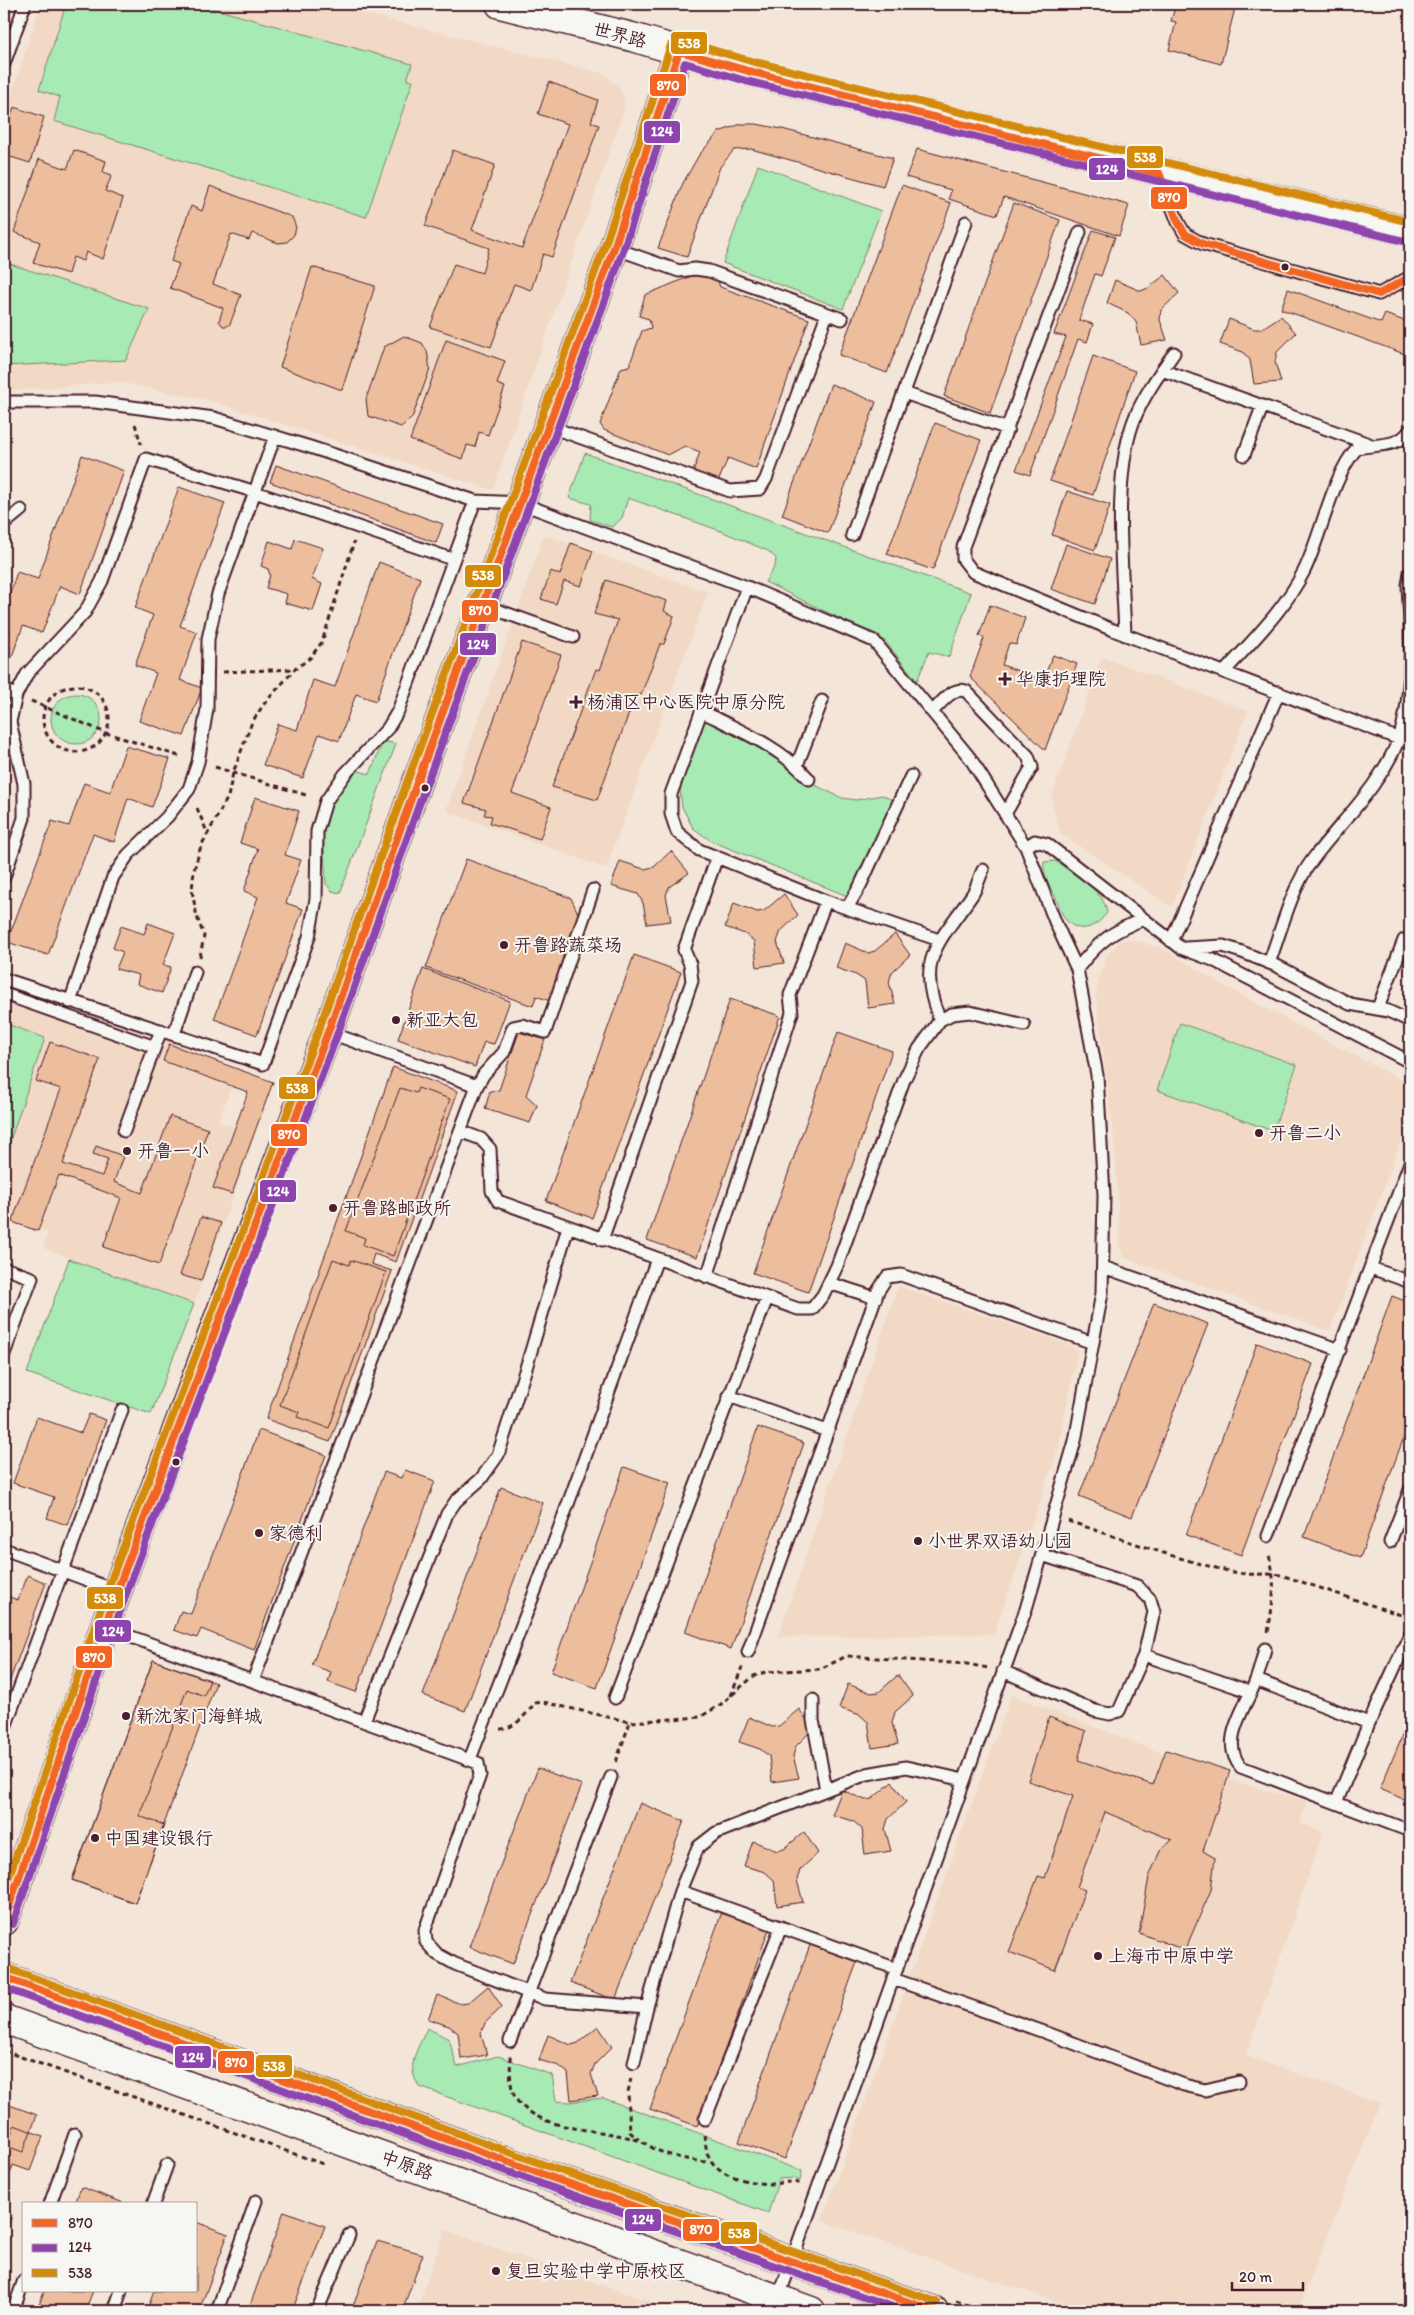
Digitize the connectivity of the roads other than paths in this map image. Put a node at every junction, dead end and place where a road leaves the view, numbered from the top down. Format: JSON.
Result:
{"nodes":[{"id":1,"x":25,"y":4,"type":"edge"},
{"id":2,"x":500,"y":4,"type":"edge"},
{"id":3,"x":679,"y":51,"type":"junction"},
{"id":4,"x":4,"y":64,"type":"edge"},
{"id":5,"x":1159,"y":173,"type":"junction"},
{"id":6,"x":966,"y":222,"type":"dead end"},
{"id":7,"x":1080,"y":232,"type":"dead end"},
{"id":8,"x":1410,"y":232,"type":"edge"},
{"id":9,"x":614,"y":248,"type":"junction"},
{"id":10,"x":1410,"y":277,"type":"edge"},
{"id":11,"x":827,"y":314,"type":"junction"},
{"id":12,"x":842,"y":319,"type":"dead end"},
{"id":13,"x":1174,"y":353,"type":"dead end"},
{"id":14,"x":1162,"y":370,"type":"junction"},
{"id":15,"x":904,"y":393,"type":"junction"},
{"id":16,"x":4,"y":402,"type":"edge"},
{"id":17,"x":1262,"y":407,"type":"junction"},
{"id":18,"x":548,"y":426,"type":"junction"},
{"id":19,"x":1008,"y":429,"type":"junction"},
{"id":20,"x":1410,"y":430,"type":"edge"},
{"id":21,"x":275,"y":436,"type":"junction"},
{"id":22,"x":1370,"y":445,"type":"junction"},
{"id":23,"x":1244,"y":455,"type":"dead end"},
{"id":24,"x":254,"y":492,"type":"junction"},
{"id":25,"x":475,"y":501,"type":"junction"},
{"id":26,"x":520,"y":503,"type":"junction"},
{"id":27,"x":21,"y":510,"type":"dead end"},
{"id":28,"x":4,"y":524,"type":"edge"},
{"id":29,"x":852,"y":536,"type":"dead end"},
{"id":30,"x":452,"y":559,"type":"junction"},
{"id":31,"x":1410,"y":572,"type":"edge"},
{"id":32,"x":747,"y":587,"type":"junction"},
{"id":33,"x":483,"y":605,"type":"junction"},
{"id":34,"x":1124,"y":634,"type":"junction"},
{"id":35,"x":574,"y":637,"type":"dead end"},
{"id":36,"x":1225,"y":671,"type":"junction"},
{"id":37,"x":4,"y":690,"type":"edge"},
{"id":38,"x":1280,"y":692,"type":"junction"},
{"id":39,"x":16,"y":695,"type":"junction"},
{"id":40,"x":822,"y":701,"type":"dead end"},
{"id":41,"x":701,"y":711,"type":"junction"},
{"id":42,"x":932,"y":712,"type":"junction"},
{"id":43,"x":1399,"y":738,"type":"junction"},
{"id":44,"x":1410,"y":743,"type":"edge"},
{"id":45,"x":797,"y":765,"type":"junction"},
{"id":46,"x":911,"y":776,"type":"dead end"},
{"id":47,"x":809,"y":779,"type":"dead end"},
{"id":48,"x":1005,"y":814,"type":"junction"},
{"id":49,"x":1026,"y":847,"type":"junction"},
{"id":50,"x":717,"y":857,"type":"junction"},
{"id":51,"x":983,"y":870,"type":"dead end"},
{"id":52,"x":4,"y":877,"type":"edge"},
{"id":53,"x":593,"y":890,"type":"dead end"},
{"id":54,"x":826,"y":901,"type":"junction"},
{"id":55,"x":847,"y":908,"type":"junction"},
{"id":56,"x":1144,"y":919,"type":"junction"},
{"id":57,"x":939,"y":940,"type":"junction"},
{"id":58,"x":1404,"y":940,"type":"dead end"},
{"id":59,"x":1171,"y":941,"type":"junction"},
{"id":60,"x":1181,"y":948,"type":"junction"},
{"id":61,"x":1269,"y":963,"type":"junction"},
{"id":62,"x":1077,"y":969,"type":"junction"},
{"id":63,"x":195,"y":972,"type":"road end"},
{"id":64,"x":4,"y":980,"type":"edge"},
{"id":65,"x":4,"y":994,"type":"edge"},
{"id":66,"x":70,"y":1002,"type":"junction"},
{"id":67,"x":1378,"y":1008,"type":"junction"},
{"id":68,"x":940,"y":1020,"type":"junction"},
{"id":69,"x":1410,"y":1021,"type":"edge"},
{"id":70,"x":1024,"y":1025,"type":"dead end"},
{"id":71,"x":161,"y":1030,"type":"junction"},
{"id":72,"x":328,"y":1032,"type":"junction"},
{"id":73,"x":174,"y":1034,"type":"junction"},
{"id":74,"x":155,"y":1047,"type":"junction"},
{"id":75,"x":1410,"y":1062,"type":"edge"},
{"id":76,"x":477,"y":1086,"type":"junction"},
{"id":77,"x":124,"y":1131,"type":"dead end"},
{"id":78,"x":460,"y":1131,"type":"junction"},
{"id":79,"x":1410,"y":1163,"type":"edge"},
{"id":80,"x":568,"y":1227,"type":"junction"},
{"id":81,"x":602,"y":1240,"type":"junction"},
{"id":82,"x":658,"y":1259,"type":"junction"},
{"id":83,"x":1103,"y":1267,"type":"junction"},
{"id":84,"x":4,"y":1268,"type":"edge"},
{"id":85,"x":1371,"y":1268,"type":"junction"},
{"id":86,"x":707,"y":1277,"type":"junction"},
{"id":87,"x":1410,"y":1282,"type":"edge"},
{"id":88,"x":829,"y":1283,"type":"junction"},
{"id":89,"x":767,"y":1298,"type":"junction"},
{"id":90,"x":876,"y":1298,"type":"junction"},
{"id":91,"x":1093,"y":1343,"type":"junction"},
{"id":92,"x":1340,"y":1350,"type":"junction"},
{"id":93,"x":4,"y":1354,"type":"edge"},
{"id":94,"x":729,"y":1396,"type":"junction"},
{"id":95,"x":122,"y":1410,"type":"dead end"},
{"id":96,"x":828,"y":1431,"type":"junction"},
{"id":97,"x":1410,"y":1490,"type":"edge"},
{"id":98,"x":1268,"y":1536,"type":"road end"},
{"id":99,"x":1390,"y":1542,"type":"dead end"},
{"id":100,"x":4,"y":1549,"type":"edge"},
{"id":101,"x":1042,"y":1554,"type":"junction"},
{"id":102,"x":62,"y":1571,"type":"junction"},
{"id":103,"x":118,"y":1591,"type":"junction"},
{"id":104,"x":104,"y":1627,"type":"junction"},
{"id":105,"x":1410,"y":1634,"type":"edge"},
{"id":106,"x":1265,"y":1649,"type":"road end"},
{"id":107,"x":748,"y":1652,"type":"road end"},
{"id":108,"x":1144,"y":1655,"type":"junction"},
{"id":109,"x":1003,"y":1671,"type":"junction"},
{"id":110,"x":1256,"y":1680,"type":"junction"},
{"id":111,"x":254,"y":1681,"type":"junction"},
{"id":112,"x":1251,"y":1692,"type":"junction"},
{"id":113,"x":615,"y":1698,"type":"dead end"},
{"id":114,"x":813,"y":1700,"type":"dead end"},
{"id":115,"x":364,"y":1721,"type":"junction"},
{"id":116,"x":1368,"y":1723,"type":"junction"},
{"id":117,"x":4,"y":1730,"type":"edge"},
{"id":118,"x":470,"y":1760,"type":"junction"},
{"id":119,"x":611,"y":1777,"type":"road end"},
{"id":120,"x":964,"y":1780,"type":"junction"},
{"id":121,"x":826,"y":1790,"type":"junction"},
{"id":122,"x":1337,"y":1801,"type":"junction"},
{"id":123,"x":1410,"y":1831,"type":"edge"},
{"id":124,"x":680,"y":1891,"type":"junction"},
{"id":125,"x":4,"y":1921,"type":"edge"},
{"id":126,"x":781,"y":1928,"type":"junction"},
{"id":127,"x":895,"y":1974,"type":"junction"},
{"id":128,"x":4,"y":1977,"type":"edge"},
{"id":129,"x":530,"y":1993,"type":"junction"},
{"id":130,"x":647,"y":2007,"type":"junction"},
{"id":131,"x":4,"y":2019,"type":"edge"},
{"id":132,"x":510,"y":2040,"type":"road end"},
{"id":133,"x":634,"y":2063,"type":"road end"},
{"id":134,"x":1239,"y":2082,"type":"dead end"},
{"id":135,"x":705,"y":2119,"type":"road end"},
{"id":136,"x":75,"y":2134,"type":"dead end"},
{"id":137,"x":167,"y":2165,"type":"dead end"},
{"id":138,"x":256,"y":2201,"type":"dead end"},
{"id":139,"x":51,"y":2202,"type":"edge"},
{"id":140,"x":154,"y":2202,"type":"edge"},
{"id":141,"x":349,"y":2235,"type":"dead end"},
{"id":142,"x":792,"y":2263,"type":"junction"},
{"id":143,"x":22,"y":2286,"type":"edge"},
{"id":144,"x":121,"y":2292,"type":"edge"},
{"id":145,"x":778,"y":2300,"type":"junction"},
{"id":146,"x":13,"y":2311,"type":"edge"},
{"id":147,"x":114,"y":2311,"type":"edge"},
{"id":148,"x":217,"y":2311,"type":"edge"},
{"id":149,"x":317,"y":2311,"type":"edge"},
{"id":150,"x":811,"y":2311,"type":"edge"},
{"id":151,"x":934,"y":2311,"type":"edge"}],
"edges":[{"from":1,"to":4,"type":"lane"},
{"from":2,"to":3,"type":"street","name":"世界路"},
{"from":3,"to":5,"type":"street","name":"世界路"},
{"from":3,"to":9,"type":"street"},
{"from":5,"to":8,"type":"street","name":"世界路"},
{"from":5,"to":10,"type":"lane"},
{"from":6,"to":15,"type":"lane"},
{"from":7,"to":19,"type":"lane"},
{"from":9,"to":11,"type":"lane"},
{"from":9,"to":18,"type":"street"},
{"from":11,"to":12,"type":"lane"},
{"from":11,"to":18,"type":"lane"},
{"from":13,"to":14,"type":"lane"},
{"from":14,"to":17,"type":"lane"},
{"from":14,"to":34,"type":"lane"},
{"from":15,"to":19,"type":"lane"},
{"from":15,"to":29,"type":"lane"},
{"from":16,"to":21,"type":"lane"},
{"from":17,"to":22,"type":"lane"},
{"from":17,"to":23,"type":"lane"},
{"from":18,"to":26,"type":"street"},
{"from":19,"to":34,"type":"lane"},
{"from":20,"to":22,"type":"lane"},
{"from":21,"to":24,"type":"lane"},
{"from":21,"to":25,"type":"lane"},
{"from":22,"to":36,"type":"lane"},
{"from":24,"to":30,"type":"lane"},
{"from":24,"to":39,"type":"lane"},
{"from":24,"to":66,"type":"lane"},
{"from":25,"to":26,"type":"lane"},
{"from":25,"to":30,"type":"lane"},
{"from":26,"to":32,"type":"lane"},
{"from":26,"to":33,"type":"street"},
{"from":27,"to":28,"type":"lane"},
{"from":30,"to":73,"type":"lane"},
{"from":31,"to":43,"type":"lane"},
{"from":32,"to":41,"type":"lane"},
{"from":32,"to":42,"type":"lane"},
{"from":33,"to":35,"type":"lane"},
{"from":33,"to":72,"type":"street"},
{"from":34,"to":36,"type":"lane"},
{"from":36,"to":38,"type":"lane"},
{"from":37,"to":39,"type":"lane"},
{"from":38,"to":43,"type":"lane"},
{"from":38,"to":59,"type":"lane"},
{"from":39,"to":52,"type":"lane"},
{"from":40,"to":45,"type":"lane"},
{"from":41,"to":45,"type":"lane"},
{"from":41,"to":50,"type":"lane"},
{"from":42,"to":48,"type":"lane"},
{"from":42,"to":48,"type":"lane"},
{"from":43,"to":44,"type":"lane"},
{"from":43,"to":61,"type":"lane"},
{"from":45,"to":47,"type":"lane"},
{"from":46,"to":55,"type":"lane"},
{"from":48,"to":49,"type":"lane"},
{"from":49,"to":56,"type":"lane"},
{"from":49,"to":62,"type":"lane"},
{"from":50,"to":54,"type":"lane"},
{"from":50,"to":81,"type":"lane"},
{"from":51,"to":57,"type":"lane"},
{"from":53,"to":76,"type":"lane"},
{"from":54,"to":55,"type":"lane"},
{"from":54,"to":86,"type":"lane"},
{"from":55,"to":57,"type":"lane"},
{"from":56,"to":59,"type":"lane"},
{"from":56,"to":62,"type":"lane"},
{"from":57,"to":68,"type":"lane"},
{"from":58,"to":67,"type":"lane"},
{"from":59,"to":60,"type":"lane"},
{"from":60,"to":61,"type":"lane"},
{"from":60,"to":75,"type":"lane"},
{"from":61,"to":67,"type":"lane"},
{"from":62,"to":83,"type":"lane"},
{"from":63,"to":73,"type":"lane"},
{"from":64,"to":66,"type":"lane"},
{"from":65,"to":74,"type":"lane"},
{"from":66,"to":71,"type":"lane"},
{"from":67,"to":69,"type":"lane"},
{"from":68,"to":70,"type":"lane"},
{"from":68,"to":88,"type":"lane"},
{"from":71,"to":73,"type":"lane"},
{"from":71,"to":74,"type":"lane"},
{"from":72,"to":76,"type":"lane"},
{"from":72,"to":103,"type":"street"},
{"from":74,"to":77,"type":"lane"},
{"from":76,"to":78,"type":"lane"},
{"from":78,"to":80,"type":"lane"},
{"from":78,"to":111,"type":"lane"},
{"from":79,"to":85,"type":"lane"},
{"from":80,"to":81,"type":"lane"},
{"from":80,"to":115,"type":"lane"},
{"from":81,"to":82,"type":"lane"},
{"from":82,"to":86,"type":"lane"},
{"from":82,"to":118,"type":"lane"},
{"from":83,"to":91,"type":"lane"},
{"from":83,"to":92,"type":"lane"},
{"from":84,"to":93,"type":"lane"},
{"from":85,"to":87,"type":"lane"},
{"from":85,"to":92,"type":"lane"},
{"from":86,"to":89,"type":"lane"},
{"from":88,"to":89,"type":"lane"},
{"from":88,"to":90,"type":"lane"},
{"from":89,"to":94,"type":"lane"},
{"from":90,"to":91,"type":"lane"},
{"from":90,"to":96,"type":"lane"},
{"from":91,"to":101,"type":"lane"},
{"from":92,"to":98,"type":"lane"},
{"from":94,"to":96,"type":"lane"},
{"from":94,"to":113,"type":"lane"},
{"from":95,"to":102,"type":"lane"},
{"from":96,"to":107,"type":"lane"},
{"from":97,"to":99,"type":"lane"},
{"from":100,"to":102,"type":"lane"},
{"from":101,"to":108,"type":"lane"},
{"from":101,"to":109,"type":"lane"},
{"from":102,"to":103,"type":"lane"},
{"from":102,"to":117,"type":"lane"},
{"from":103,"to":104,"type":"street"},
{"from":104,"to":111,"type":"lane"},
{"from":104,"to":125,"type":"street"},
{"from":105,"to":116,"type":"lane"},
{"from":106,"to":110,"type":"lane"},
{"from":108,"to":109,"type":"lane"},
{"from":108,"to":112,"type":"lane"},
{"from":109,"to":120,"type":"lane"},
{"from":110,"to":112,"type":"lane"},
{"from":110,"to":116,"type":"lane"},
{"from":111,"to":115,"type":"lane"},
{"from":112,"to":122,"type":"lane"},
{"from":114,"to":121,"type":"lane"},
{"from":115,"to":118,"type":"lane"},
{"from":116,"to":122,"type":"lane"},
{"from":118,"to":129,"type":"lane"},
{"from":119,"to":129,"type":"lane"},
{"from":120,"to":121,"type":"lane"},
{"from":120,"to":127,"type":"lane"},
{"from":121,"to":124,"type":"lane"},
{"from":122,"to":123,"type":"lane"},
{"from":124,"to":126,"type":"lane"},
{"from":124,"to":130,"type":"lane"},
{"from":126,"to":127,"type":"lane"},
{"from":126,"to":135,"type":"lane"},
{"from":127,"to":134,"type":"lane"},
{"from":127,"to":142,"type":"lane"},
{"from":128,"to":142,"type":"street"},
{"from":129,"to":130,"type":"lane"},
{"from":129,"to":132,"type":"lane"},
{"from":130,"to":133,"type":"lane"},
{"from":131,"to":145,"type":"street","name":"中原路"},
{"from":136,"to":139,"type":"lane"},
{"from":137,"to":140,"type":"lane"},
{"from":138,"to":148,"type":"lane"},
{"from":141,"to":149,"type":"lane"},
{"from":142,"to":145,"type":"lane"},
{"from":142,"to":151,"type":"street"},
{"from":143,"to":146,"type":"lane"},
{"from":144,"to":147,"type":"lane"},
{"from":145,"to":150,"type":"street","name":"中原路"}]}
